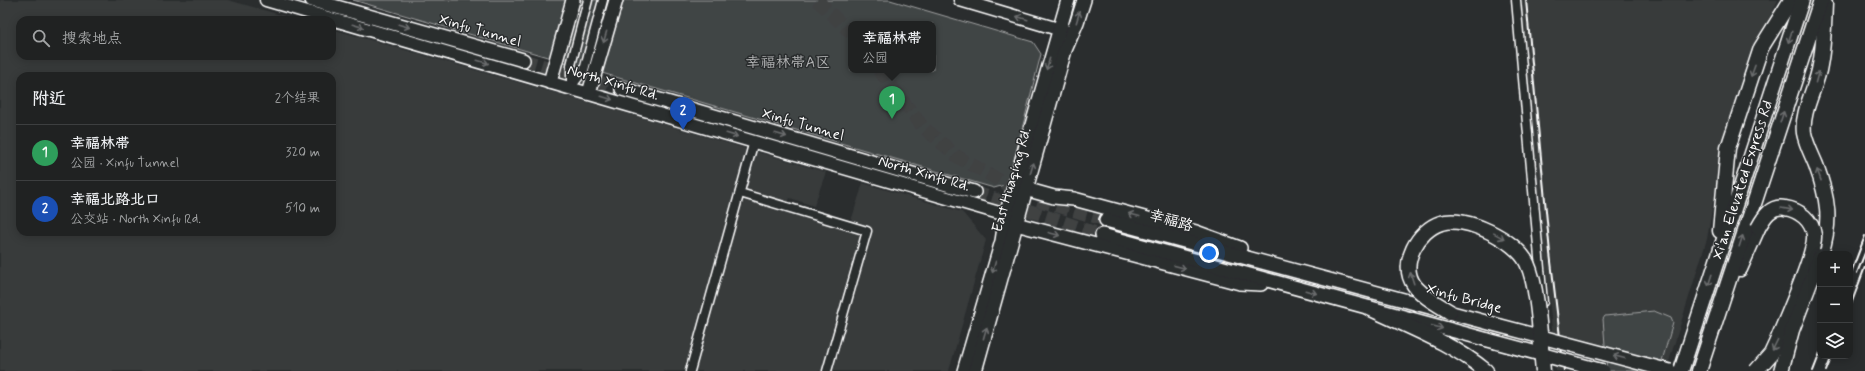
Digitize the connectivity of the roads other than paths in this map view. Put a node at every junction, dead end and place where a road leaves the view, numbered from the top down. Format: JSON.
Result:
{"nodes":[{"id":1,"x":266,"y":0,"type":"edge"},
{"id":2,"x":312,"y":0,"type":"edge"},
{"id":3,"x":573,"y":0,"type":"edge"},
{"id":4,"x":588,"y":0,"type":"edge"},
{"id":5,"x":603,"y":0,"type":"edge"},
{"id":6,"x":616,"y":0,"type":"edge"},
{"id":7,"x":960,"y":0,"type":"edge"},
{"id":8,"x":1068,"y":0,"type":"edge"},
{"id":9,"x":1084,"y":0,"type":"edge"},
{"id":10,"x":1516,"y":0,"type":"edge"},
{"id":11,"x":1791,"y":0,"type":"edge"},
{"id":12,"x":1802,"y":0,"type":"edge"},
{"id":13,"x":1821,"y":0,"type":"edge"},
{"id":14,"x":1825,"y":0,"type":"edge"},
{"id":15,"x":321,"y":16,"type":"edge"},
{"id":16,"x":336,"y":20,"type":"edge"},
{"id":17,"x":1060,"y":30,"type":"junction"},
{"id":18,"x":1072,"y":33,"type":"junction"},
{"id":19,"x":523,"y":60,"type":"tunnel mouth"},
{"id":20,"x":550,"y":82,"type":"junction"},
{"id":21,"x":571,"y":88,"type":"junction"},
{"id":22,"x":622,"y":89,"type":"tunnel mouth"},
{"id":23,"x":589,"y":93,"type":"junction"},
{"id":24,"x":754,"y":141,"type":"junction"},
{"id":25,"x":1020,"y":188,"type":"junction"},
{"id":26,"x":974,"y":192,"type":"tunnel mouth"},
{"id":27,"x":740,"y":193,"type":"junction"},
{"id":28,"x":1006,"y":215,"type":"junction"},
{"id":29,"x":1106,"y":220,"type":"tunnel mouth"},
{"id":30,"x":1016,"y":224,"type":"junction"},
{"id":31,"x":1102,"y":235,"type":"tunnel mouth"},
{"id":32,"x":1719,"y":250,"type":"junction"},
{"id":33,"x":1821,"y":251,"type":"edge"},
{"id":34,"x":1250,"y":260,"type":"joint"},
{"id":35,"x":1817,"y":263,"type":"edge"},
{"id":36,"x":1243,"y":279,"type":"junction"},
{"id":37,"x":1361,"y":288,"type":"junction"},
{"id":38,"x":1369,"y":308,"type":"junction"},
{"id":39,"x":1450,"y":312,"type":"junction"},
{"id":40,"x":1706,"y":349,"type":"junction"},
{"id":41,"x":690,"y":371,"type":"edge"},
{"id":42,"x":827,"y":371,"type":"edge"},
{"id":43,"x":964,"y":371,"type":"edge"},
{"id":44,"x":975,"y":371,"type":"edge"},
{"id":45,"x":1486,"y":371,"type":"edge"},
{"id":46,"x":1543,"y":371,"type":"edge"},
{"id":47,"x":1549,"y":371,"type":"edge"},
{"id":48,"x":1603,"y":371,"type":"edge"},
{"id":49,"x":1670,"y":371,"type":"edge"},
{"id":50,"x":1681,"y":371,"type":"edge"},
{"id":51,"x":1699,"y":371,"type":"edge"},
{"id":52,"x":1756,"y":371,"type":"edge"},
{"id":53,"x":1781,"y":371,"type":"edge"}],
"edges":[{"from":1,"to":15,"type":"main road","name":"North Xinfu Rd.","one_way":true},
{"from":2,"to":19,"type":"main road","name":"Xinfu Tunnel","one_way":true},
{"from":3,"to":20,"type":"main road"},
{"from":4,"to":21,"type":"street"},
{"from":5,"to":21,"type":"street"},
{"from":6,"to":23,"type":"main road","one_way":true},
{"from":17,"to":7,"type":"main road","one_way":true},
{"from":8,"to":17,"type":"main road","name":"East Huaqing Rd."},
{"from":18,"to":9,"type":"main road","name":"East Huaqing Rd.","one_way":true},
{"from":10,"to":47,"type":"street"},
{"from":11,"to":32,"type":"highway","one_way":true},
{"from":12,"to":32,"type":"highway","name":"Xi'an Elevated Express Rd","one_way":true},
{"from":40,"to":13,"type":"highway","name":"Xi'an Elevated Express Rd","one_way":true},
{"from":33,"to":14,"type":"highway","one_way":true},
{"from":16,"to":20,"type":"main road","name":"North Xinfu Rd.","one_way":true},
{"from":17,"to":18,"type":"main road"},
{"from":17,"to":25,"type":"main road","name":"East Huaqing Rd.","one_way":true},
{"from":25,"to":18,"type":"main road","name":"East Huaqing Rd.","one_way":true},
{"from":20,"to":21,"type":"main road","name":"North Xinfu Rd."},
{"from":21,"to":23,"type":"main road","name":"North Xinfu Rd."},
{"from":22,"to":26,"type":"main road","name":"Xinfu Tunnel","one_way":true},
{"from":23,"to":24,"type":"main road","name":"North Xinfu Rd.","one_way":true},
{"from":24,"to":27,"type":"street"},
{"from":24,"to":28,"type":"main road","name":"North Xinfu Rd."},
{"from":25,"to":28,"type":"main road","name":"East Huaqing Rd."},
{"from":25,"to":30,"type":"main road","name":"East Huaqing Rd."},
{"from":37,"to":25,"type":"main road","one_way":true},
{"from":27,"to":41,"type":"street"},
{"from":27,"to":42,"type":"street"},
{"from":28,"to":30,"type":"main road","name":"North Xinfu Rd."},
{"from":28,"to":43,"type":"main road","name":"East Huaqing Rd.","one_way":true},
{"from":29,"to":34,"type":"main road","name":"幸福路"},
{"from":30,"to":36,"type":"main road","one_way":true},
{"from":44,"to":30,"type":"main road","name":"East Huaqing Rd.","one_way":true},
{"from":31,"to":36,"type":"main road","name":"幸福路"},
{"from":32,"to":50,"type":"highway","name":"Xi'an Elevated Express Rd","one_way":true},
{"from":34,"to":37,"type":"main road","name":"Xinfu Bridge"},
{"from":35,"to":53,"type":"highway","bridge":true},
{"from":36,"to":38,"type":"main road","one_way":true},
{"from":37,"to":39,"type":"main road","name":"Xinfu Bridge","bridge":true},
{"from":38,"to":45,"type":"highway"},
{"from":38,"to":48,"type":"main road","one_way":true,"bridge":true},
{"from":39,"to":46,"type":"highway","one_way":true,"bridge":true},
{"from":49,"to":39,"type":"main road","name":"Xinfu Bridge","one_way":true,"bridge":true},
{"from":40,"to":51,"type":"highway","name":"Xi'an Elevated Express Rd"},
{"from":40,"to":52,"type":"highway","one_way":true,"bridge":true}]}
